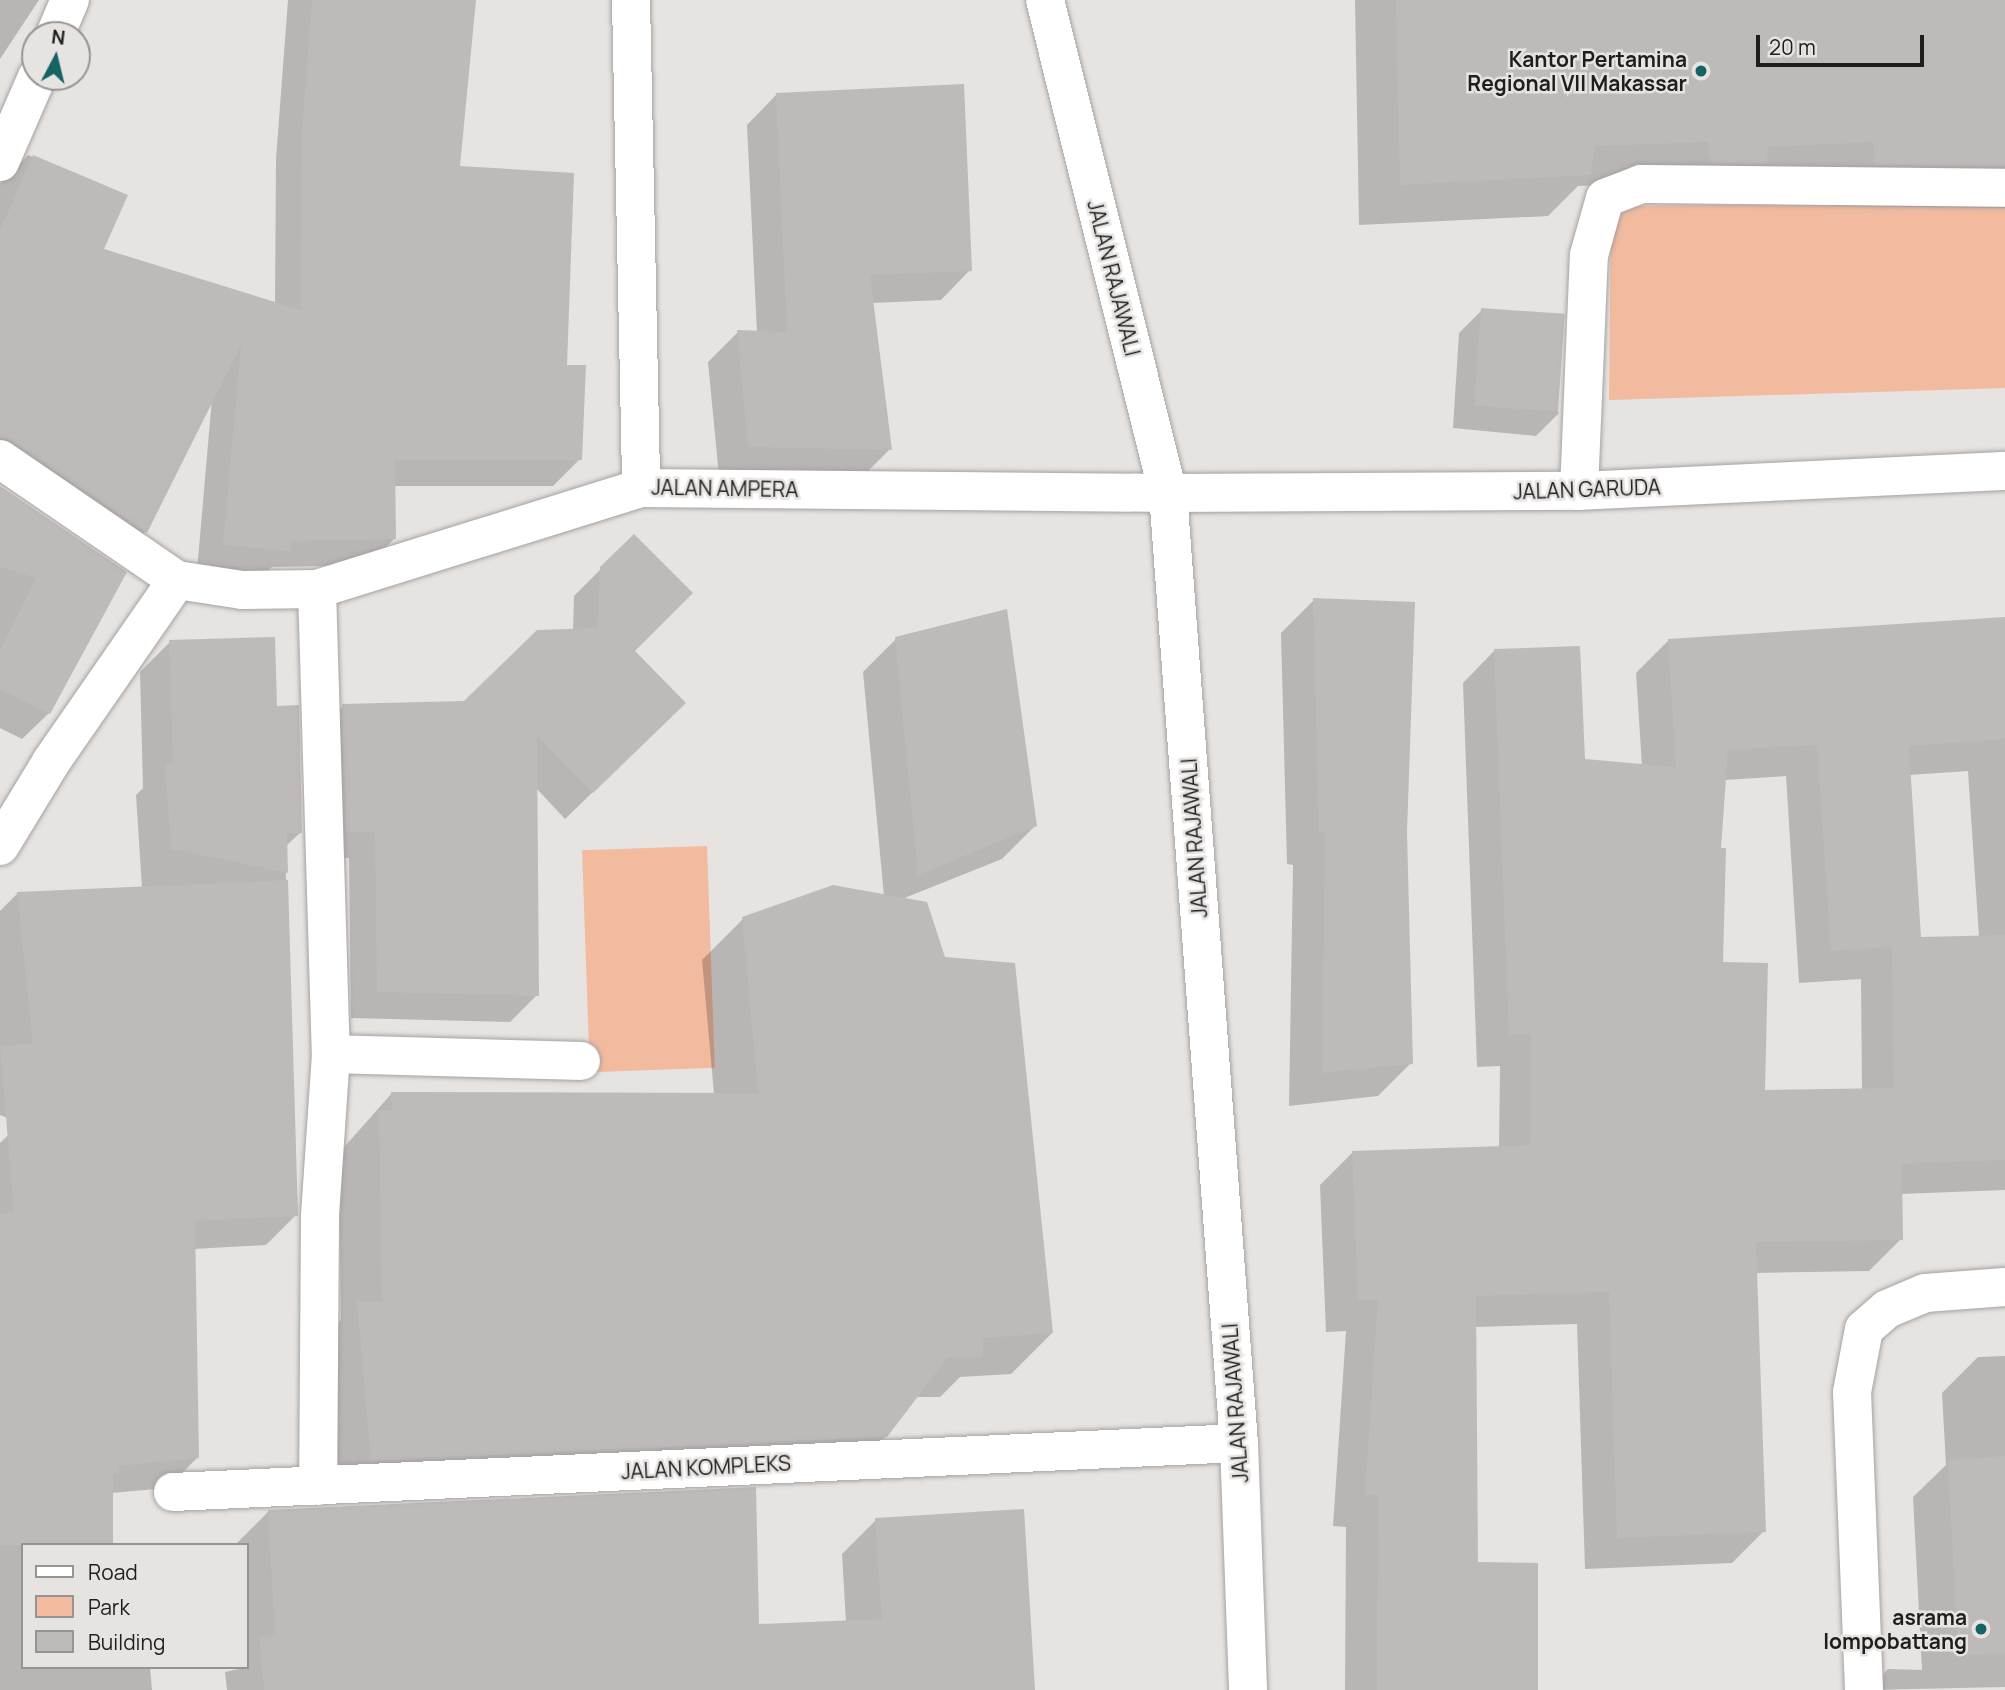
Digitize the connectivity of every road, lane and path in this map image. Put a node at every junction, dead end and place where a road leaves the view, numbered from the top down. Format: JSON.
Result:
{"nodes":[{"id":1,"x":70,"y":0,"type":"edge"},
{"id":2,"x":631,"y":0,"type":"edge"},
{"id":3,"x":1045,"y":0,"type":"edge"},
{"id":4,"x":61,"y":21,"type":"edge"},
{"id":5,"x":31,"y":91,"type":"edge"},
{"id":6,"x":0,"y":162,"type":"edge"},
{"id":7,"x":2005,"y":188,"type":"edge"},
{"id":8,"x":0,"y":458,"type":"edge"},
{"id":9,"x":2005,"y":471,"type":"edge"},
{"id":10,"x":642,"y":488,"type":"junction"},
{"id":11,"x":1579,"y":491,"type":"junction"},
{"id":12,"x":1168,"y":493,"type":"junction"},
{"id":13,"x":177,"y":580,"type":"junction"},
{"id":14,"x":317,"y":589,"type":"junction"},
{"id":15,"x":0,"y":846,"type":"edge"},
{"id":16,"x":331,"y":1054,"type":"junction"},
{"id":17,"x":581,"y":1061,"type":"dead end"},
{"id":18,"x":2005,"y":1287,"type":"edge"},
{"id":19,"x":1239,"y":1443,"type":"junction"},
{"id":20,"x":318,"y":1486,"type":"junction"},
{"id":21,"x":173,"y":1492,"type":"dead end"},
{"id":22,"x":1248,"y":1690,"type":"edge"},
{"id":23,"x":1864,"y":1690,"type":"edge"}],
"edges":[{"from":1,"to":4,"type":"street"},
{"from":2,"to":10,"type":"street","name":"JALAN AMPERA"},
{"from":3,"to":12,"type":"street","name":"JALAN RAJAWALI"},
{"from":5,"to":6,"type":"street"},
{"from":7,"to":11,"type":"street"},
{"from":8,"to":13,"type":"street"},
{"from":9,"to":11,"type":"street","name":"JALAN GARUDA"},
{"from":10,"to":12,"type":"street","name":"JALAN AMPERA"},
{"from":10,"to":14,"type":"street"},
{"from":11,"to":12,"type":"street","name":"JALAN GARUDA"},
{"from":12,"to":19,"type":"street","name":"JALAN RAJAWALI"},
{"from":13,"to":14,"type":"street"},
{"from":13,"to":15,"type":"street"},
{"from":14,"to":16,"type":"street"},
{"from":16,"to":17,"type":"street"},
{"from":16,"to":20,"type":"street"},
{"from":18,"to":23,"type":"street"},
{"from":19,"to":20,"type":"street","name":"JALAN KOMPLEKS"},
{"from":19,"to":22,"type":"street","name":"JALAN RAJAWALI"},
{"from":20,"to":21,"type":"street","name":"JALAN KOMPLEKS"}]}
